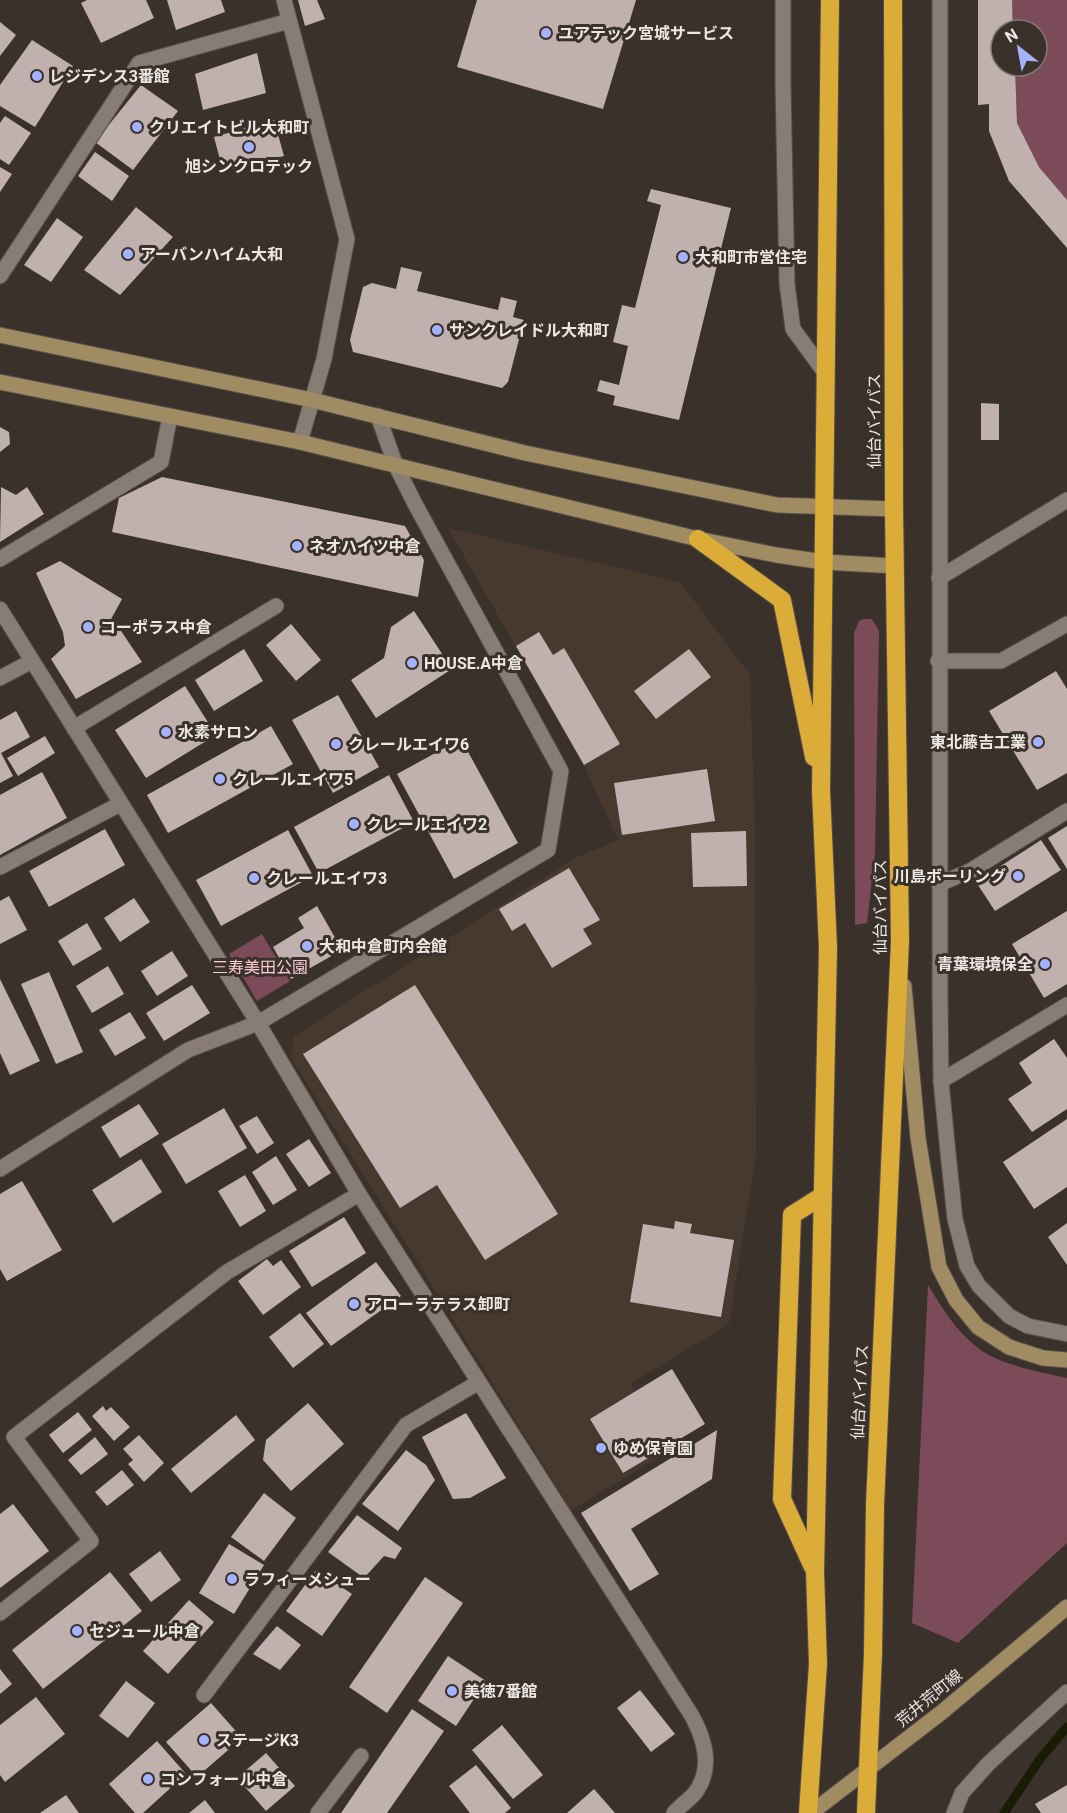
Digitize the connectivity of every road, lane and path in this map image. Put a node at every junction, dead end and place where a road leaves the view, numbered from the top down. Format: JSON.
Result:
{"nodes":[{"id":1,"x":284,"y":0,"type":"edge"},
{"id":2,"x":783,"y":0,"type":"edge"},
{"id":3,"x":830,"y":0,"type":"edge"},
{"id":4,"x":892,"y":0,"type":"edge"},
{"id":5,"x":940,"y":0,"type":"edge"},
{"id":6,"x":289,"y":21,"type":"junction"},
{"id":7,"x":0,"y":276,"type":"edge"},
{"id":8,"x":0,"y":335,"type":"edge"},
{"id":9,"x":826,"y":374,"type":"junction"},
{"id":10,"x":0,"y":382,"type":"edge"},
{"id":11,"x":312,"y":400,"type":"junction"},
{"id":12,"x":170,"y":416,"type":"junction"},
{"id":13,"x":378,"y":416,"type":"junction"},
{"id":14,"x":300,"y":442,"type":"junction"},
{"id":15,"x":396,"y":466,"type":"junction"},
{"id":16,"x":1067,"y":500,"type":"edge"},
{"id":17,"x":825,"y":507,"type":"junction"},
{"id":18,"x":894,"y":509,"type":"junction"},
{"id":19,"x":698,"y":539,"type":"junction"},
{"id":20,"x":0,"y":559,"type":"edge"},
{"id":21,"x":824,"y":562,"type":"junction"},
{"id":22,"x":895,"y":566,"type":"junction"},
{"id":23,"x":939,"y":578,"type":"junction"},
{"id":24,"x":276,"y":606,"type":"dead end"},
{"id":25,"x":0,"y":609,"type":"edge"},
{"id":26,"x":1067,"y":624,"type":"edge"},
{"id":27,"x":32,"y":661,"type":"junction"},
{"id":28,"x":939,"y":661,"type":"junction"},
{"id":29,"x":0,"y":678,"type":"edge"},
{"id":30,"x":74,"y":728,"type":"junction"},
{"id":31,"x":821,"y":791,"type":"junction"},
{"id":32,"x":120,"y":804,"type":"junction"},
{"id":33,"x":1067,"y":811,"type":"edge"},
{"id":34,"x":0,"y":867,"type":"edge"},
{"id":35,"x":939,"y":884,"type":"junction"},
{"id":36,"x":900,"y":941,"type":"junction"},
{"id":37,"x":1067,"y":1005,"type":"edge"},
{"id":38,"x":258,"y":1023,"type":"junction"},
{"id":39,"x":941,"y":1082,"type":"junction"},
{"id":40,"x":0,"y":1169,"type":"edge"},
{"id":41,"x":359,"y":1194,"type":"junction"},
{"id":42,"x":822,"y":1196,"type":"junction"},
{"id":43,"x":1067,"y":1334,"type":"edge"},
{"id":44,"x":1067,"y":1360,"type":"edge"},
{"id":45,"x":479,"y":1382,"type":"junction"},
{"id":46,"x":815,"y":1571,"type":"junction"},
{"id":47,"x":1067,"y":1607,"type":"edge"},
{"id":48,"x":0,"y":1613,"type":"edge"},
{"id":49,"x":1067,"y":1692,"type":"edge"},
{"id":50,"x":204,"y":1695,"type":"dead end"},
{"id":51,"x":361,"y":1756,"type":"dead end"},
{"id":52,"x":867,"y":1770,"type":"junction"},
{"id":53,"x":318,"y":1813,"type":"edge"},
{"id":54,"x":674,"y":1813,"type":"edge"},
{"id":55,"x":809,"y":1813,"type":"edge"},
{"id":56,"x":866,"y":1813,"type":"edge"},
{"id":57,"x":954,"y":1813,"type":"edge"}],
"edges":[{"from":1,"to":6,"type":"street"},
{"from":2,"to":9,"type":"street"},
{"from":3,"to":9,"type":"highway"},
{"from":4,"to":18,"type":"highway","name":"仙台バイパス"},
{"from":5,"to":23,"type":"street"},
{"from":6,"to":7,"type":"street"},
{"from":6,"to":11,"type":"street"},
{"from":8,"to":11,"type":"street"},
{"from":9,"to":17,"type":"highway"},
{"from":10,"to":12,"type":"street"},
{"from":11,"to":13,"type":"street"},
{"from":11,"to":14,"type":"street"},
{"from":12,"to":14,"type":"street"},
{"from":12,"to":20,"type":"street"},
{"from":13,"to":15,"type":"street"},
{"from":13,"to":17,"type":"street"},
{"from":14,"to":15,"type":"street"},
{"from":15,"to":19,"type":"street"},
{"from":15,"to":38,"type":"street"},
{"from":16,"to":23,"type":"street"},
{"from":17,"to":18,"type":"street"},
{"from":17,"to":21,"type":"highway"},
{"from":18,"to":22,"type":"highway","name":"仙台バイパス"},
{"from":19,"to":21,"type":"street"},
{"from":19,"to":31,"type":"highway"},
{"from":21,"to":22,"type":"street"},
{"from":21,"to":31,"type":"highway"},
{"from":22,"to":36,"type":"highway","name":"仙台バイパス"},
{"from":23,"to":28,"type":"street"},
{"from":24,"to":30,"type":"street"},
{"from":25,"to":27,"type":"street"},
{"from":26,"to":28,"type":"street"},
{"from":27,"to":29,"type":"street"},
{"from":27,"to":30,"type":"street"},
{"from":28,"to":35,"type":"street"},
{"from":30,"to":32,"type":"street"},
{"from":31,"to":42,"type":"highway"},
{"from":32,"to":34,"type":"street"},
{"from":32,"to":38,"type":"street"},
{"from":33,"to":35,"type":"street"},
{"from":35,"to":39,"type":"street"},
{"from":36,"to":44,"type":"street"},
{"from":36,"to":52,"type":"highway","name":"仙台バイパス"},
{"from":37,"to":39,"type":"street"},
{"from":38,"to":40,"type":"street"},
{"from":38,"to":41,"type":"street"},
{"from":39,"to":43,"type":"street"},
{"from":41,"to":45,"type":"street"},
{"from":41,"to":48,"type":"street"},
{"from":42,"to":46,"type":"highway"},
{"from":42,"to":46,"type":"highway"},
{"from":45,"to":50,"type":"street"},
{"from":45,"to":54,"type":"street"},
{"from":46,"to":55,"type":"highway"},
{"from":47,"to":52,"type":"street","name":"荒井荒町線"},
{"from":49,"to":57,"type":"street"},
{"from":51,"to":53,"type":"street"},
{"from":52,"to":55,"type":"street","name":"荒井荒町線"},
{"from":52,"to":56,"type":"highway","name":"仙台バイパス"}]}
